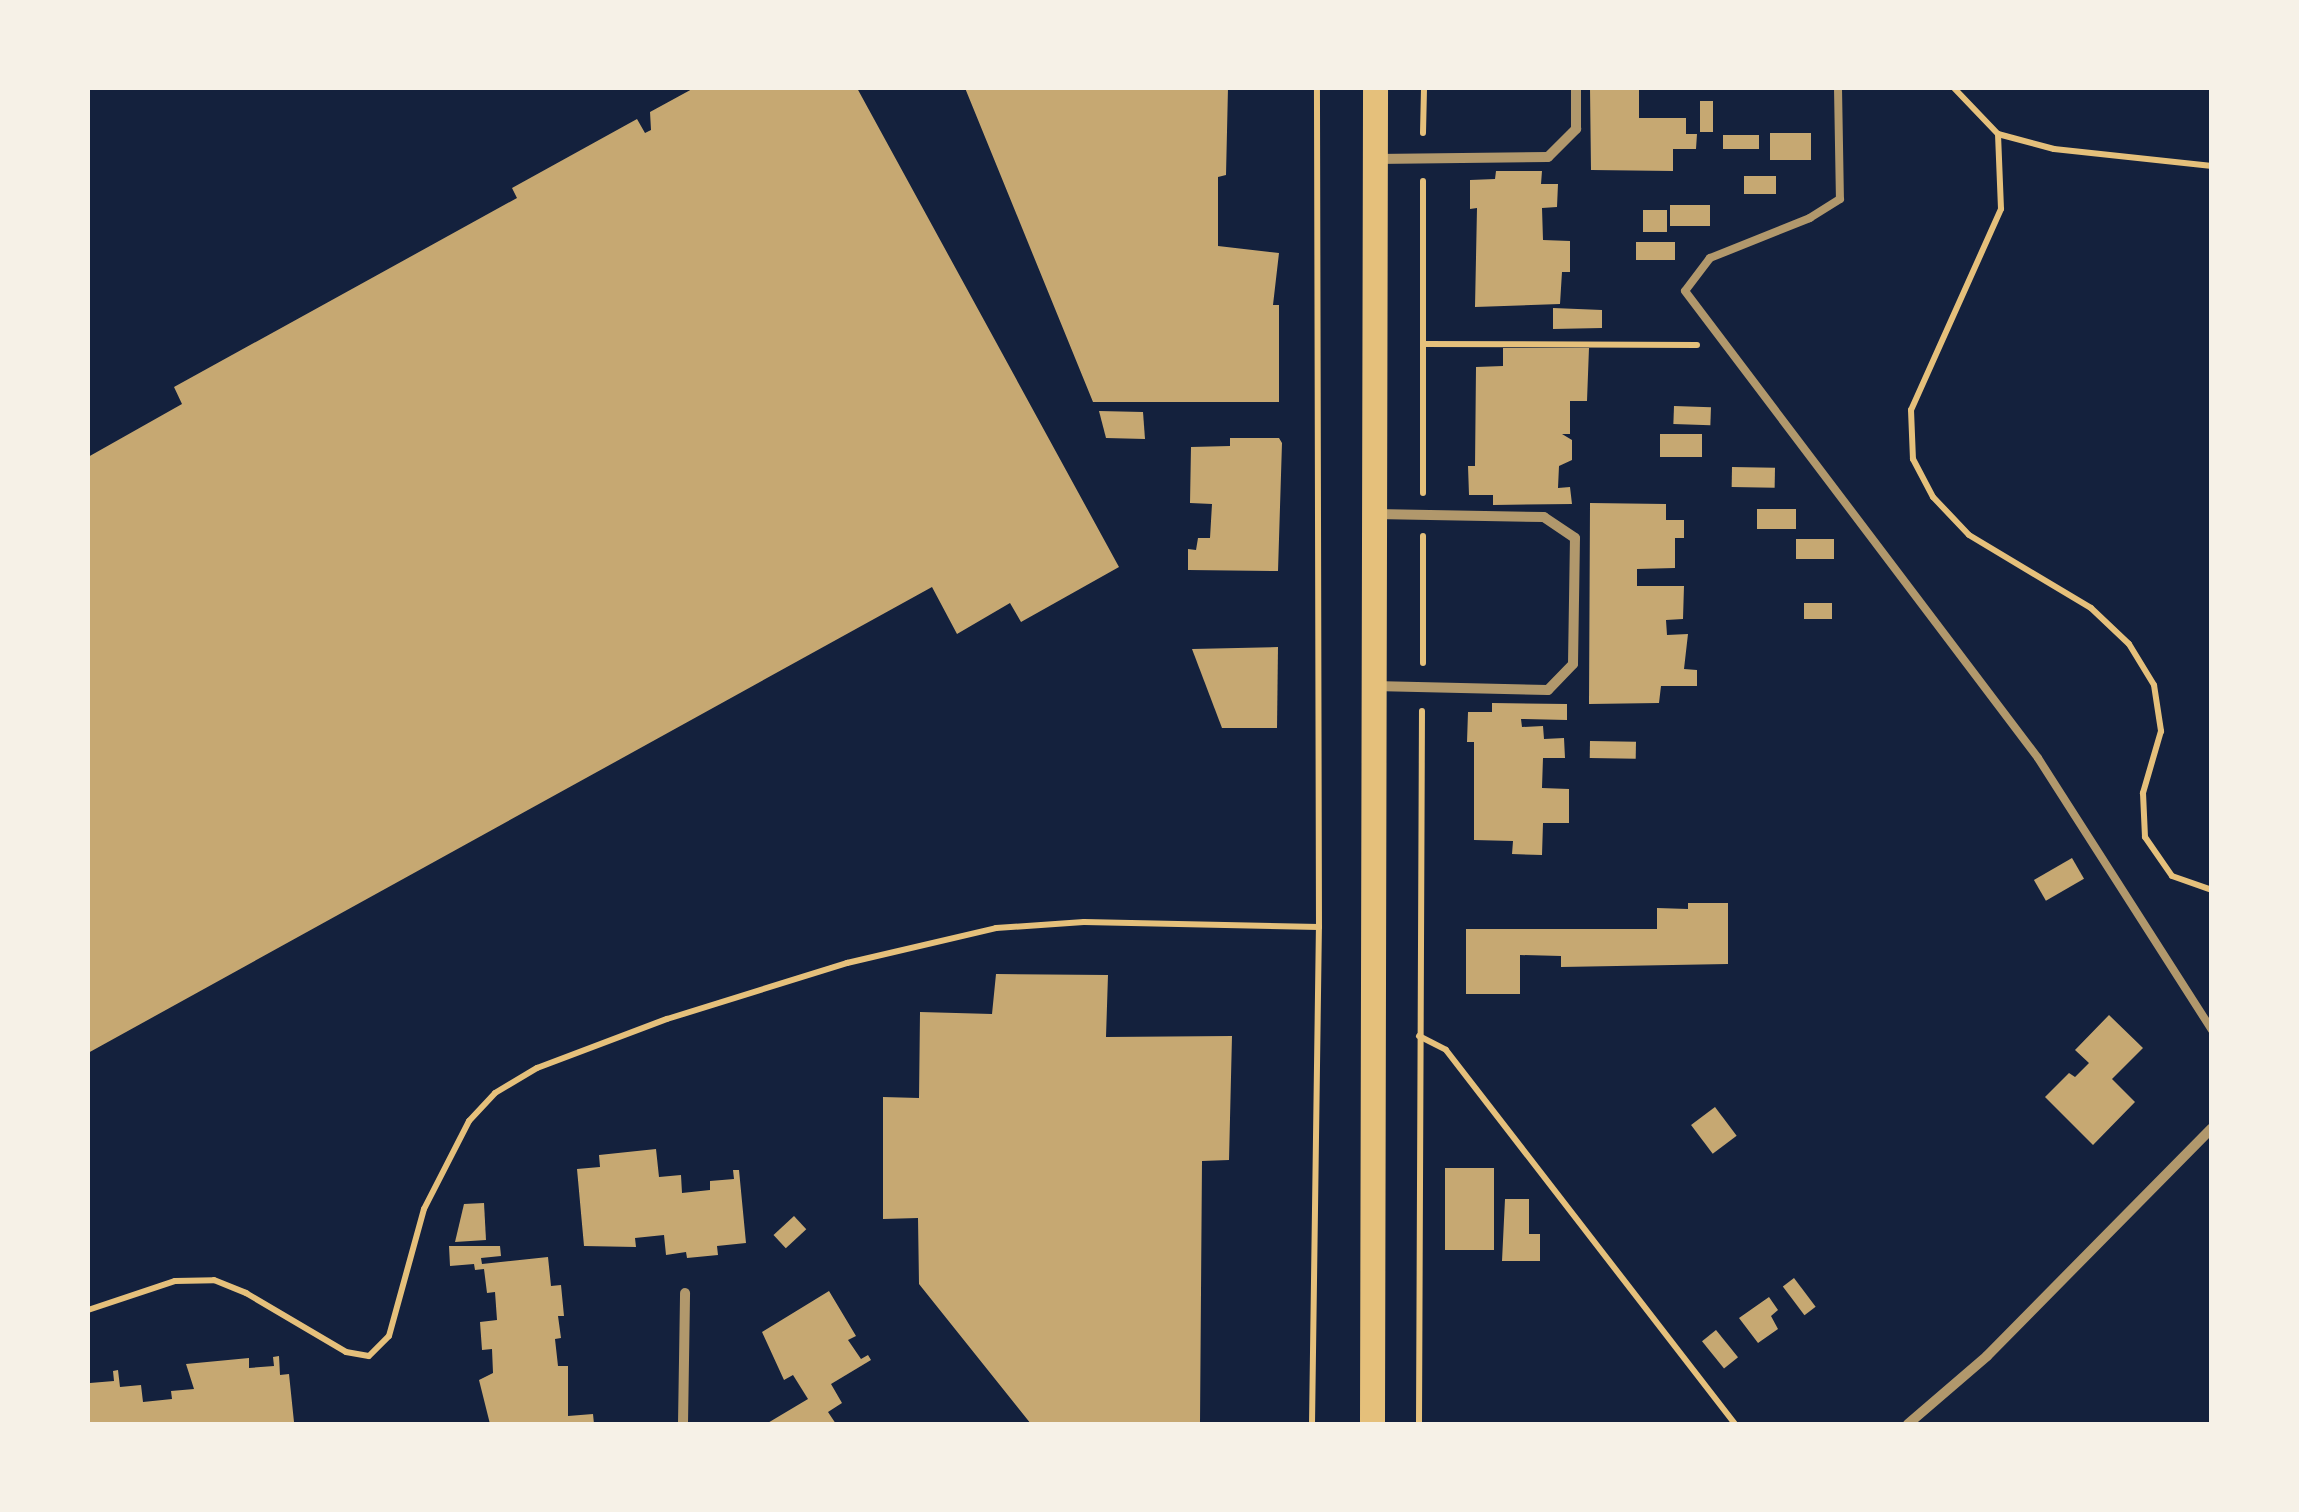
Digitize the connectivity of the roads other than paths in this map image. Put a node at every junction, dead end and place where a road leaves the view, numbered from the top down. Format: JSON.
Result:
{"nodes":[{"id":1,"x":1375,"y":88,"type":"edge"},
{"id":2,"x":1576,"y":88,"type":"edge"},
{"id":3,"x":1838,"y":88,"type":"edge"},
{"id":4,"x":1374,"y":159,"type":"junction"},
{"id":5,"x":1374,"y":514,"type":"junction"},
{"id":6,"x":1373,"y":686,"type":"junction"},
{"id":7,"x":2212,"y":1030,"type":"edge"},
{"id":8,"x":2212,"y":1128,"type":"edge"},
{"id":9,"x":685,"y":1293,"type":"dead end"},
{"id":10,"x":683,"y":1424,"type":"edge"},
{"id":11,"x":1372,"y":1424,"type":"edge"},
{"id":12,"x":1908,"y":1424,"type":"edge"}],
"edges":[{"from":1,"to":4,"type":"main road"},
{"from":2,"to":4,"type":"street"},
{"from":3,"to":7,"type":"lane"},
{"from":4,"to":5,"type":"main road"},
{"from":5,"to":6,"type":"main road"},
{"from":5,"to":6,"type":"street"},
{"from":6,"to":11,"type":"main road"},
{"from":8,"to":12,"type":"street"},
{"from":9,"to":10,"type":"street"}]}
